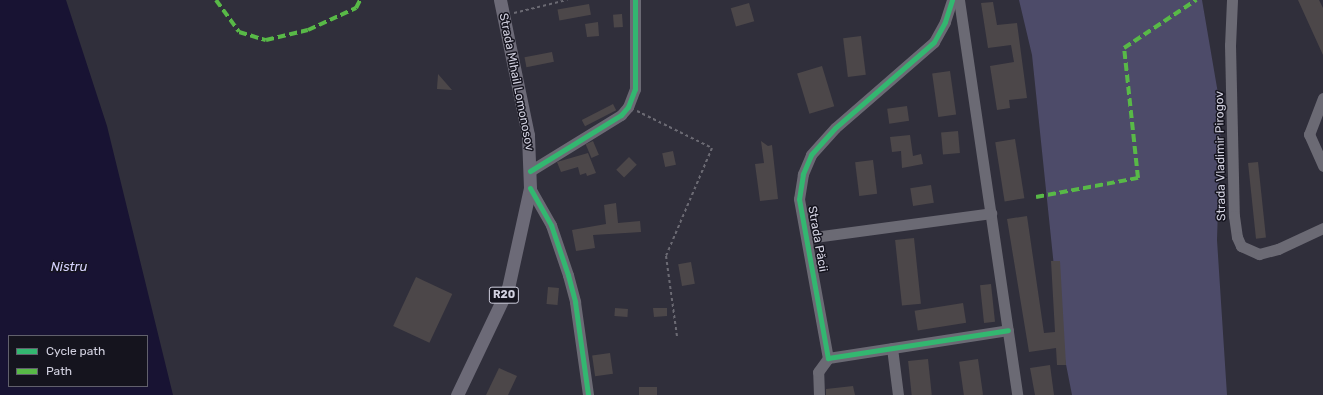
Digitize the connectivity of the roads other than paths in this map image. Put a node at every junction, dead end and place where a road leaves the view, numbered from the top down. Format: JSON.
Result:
{"nodes":[{"id":1,"x":500,"y":0,"type":"edge"},
{"id":2,"x":635,"y":0,"type":"edge"},
{"id":3,"x":952,"y":0,"type":"edge"},
{"id":4,"x":959,"y":0,"type":"edge"},
{"id":5,"x":1232,"y":0,"type":"edge"},
{"id":6,"x":1323,"y":98,"type":"edge"},
{"id":7,"x":1323,"y":166,"type":"edge"},
{"id":8,"x":530,"y":171,"type":"junction"},
{"id":9,"x":530,"y":188,"type":"junction"},
{"id":10,"x":991,"y":213,"type":"junction"},
{"id":11,"x":1323,"y":228,"type":"edge"},
{"id":12,"x":807,"y":238,"type":"junction"},
{"id":13,"x":1008,"y":330,"type":"junction"},
{"id":14,"x":892,"y":348,"type":"junction"},
{"id":15,"x":828,"y":358,"type":"junction"},
{"id":16,"x":457,"y":395,"type":"edge"},
{"id":17,"x":588,"y":395,"type":"edge"},
{"id":18,"x":819,"y":395,"type":"edge"},
{"id":19,"x":898,"y":395,"type":"edge"},
{"id":20,"x":1018,"y":395,"type":"edge"}],
"edges":[{"from":1,"to":8,"type":"main road","name":"Strada Mihail Lomonosov","number":"R20"},
{"from":2,"to":8,"type":"street"},
{"from":3,"to":12,"type":"street","name":"Strada Păcii"},
{"from":4,"to":10,"type":"street"},
{"from":5,"to":11,"type":"street","name":"Strada Vladimir Pirogov"},
{"from":6,"to":7,"type":"street"},
{"from":8,"to":9,"type":"main road","name":"Strada Mihail Lomonosov","number":"R20"},
{"from":9,"to":16,"type":"main road","number":"R20"},
{"from":9,"to":17,"type":"street","name":"Strada Mihail Lomonosov"},
{"from":10,"to":12,"type":"street"},
{"from":10,"to":13,"type":"street"},
{"from":12,"to":15,"type":"street","name":"Strada Păcii"},
{"from":13,"to":14,"type":"street"},
{"from":13,"to":20,"type":"street"},
{"from":14,"to":15,"type":"street"},
{"from":14,"to":19,"type":"street"},
{"from":15,"to":18,"type":"street"}]}
